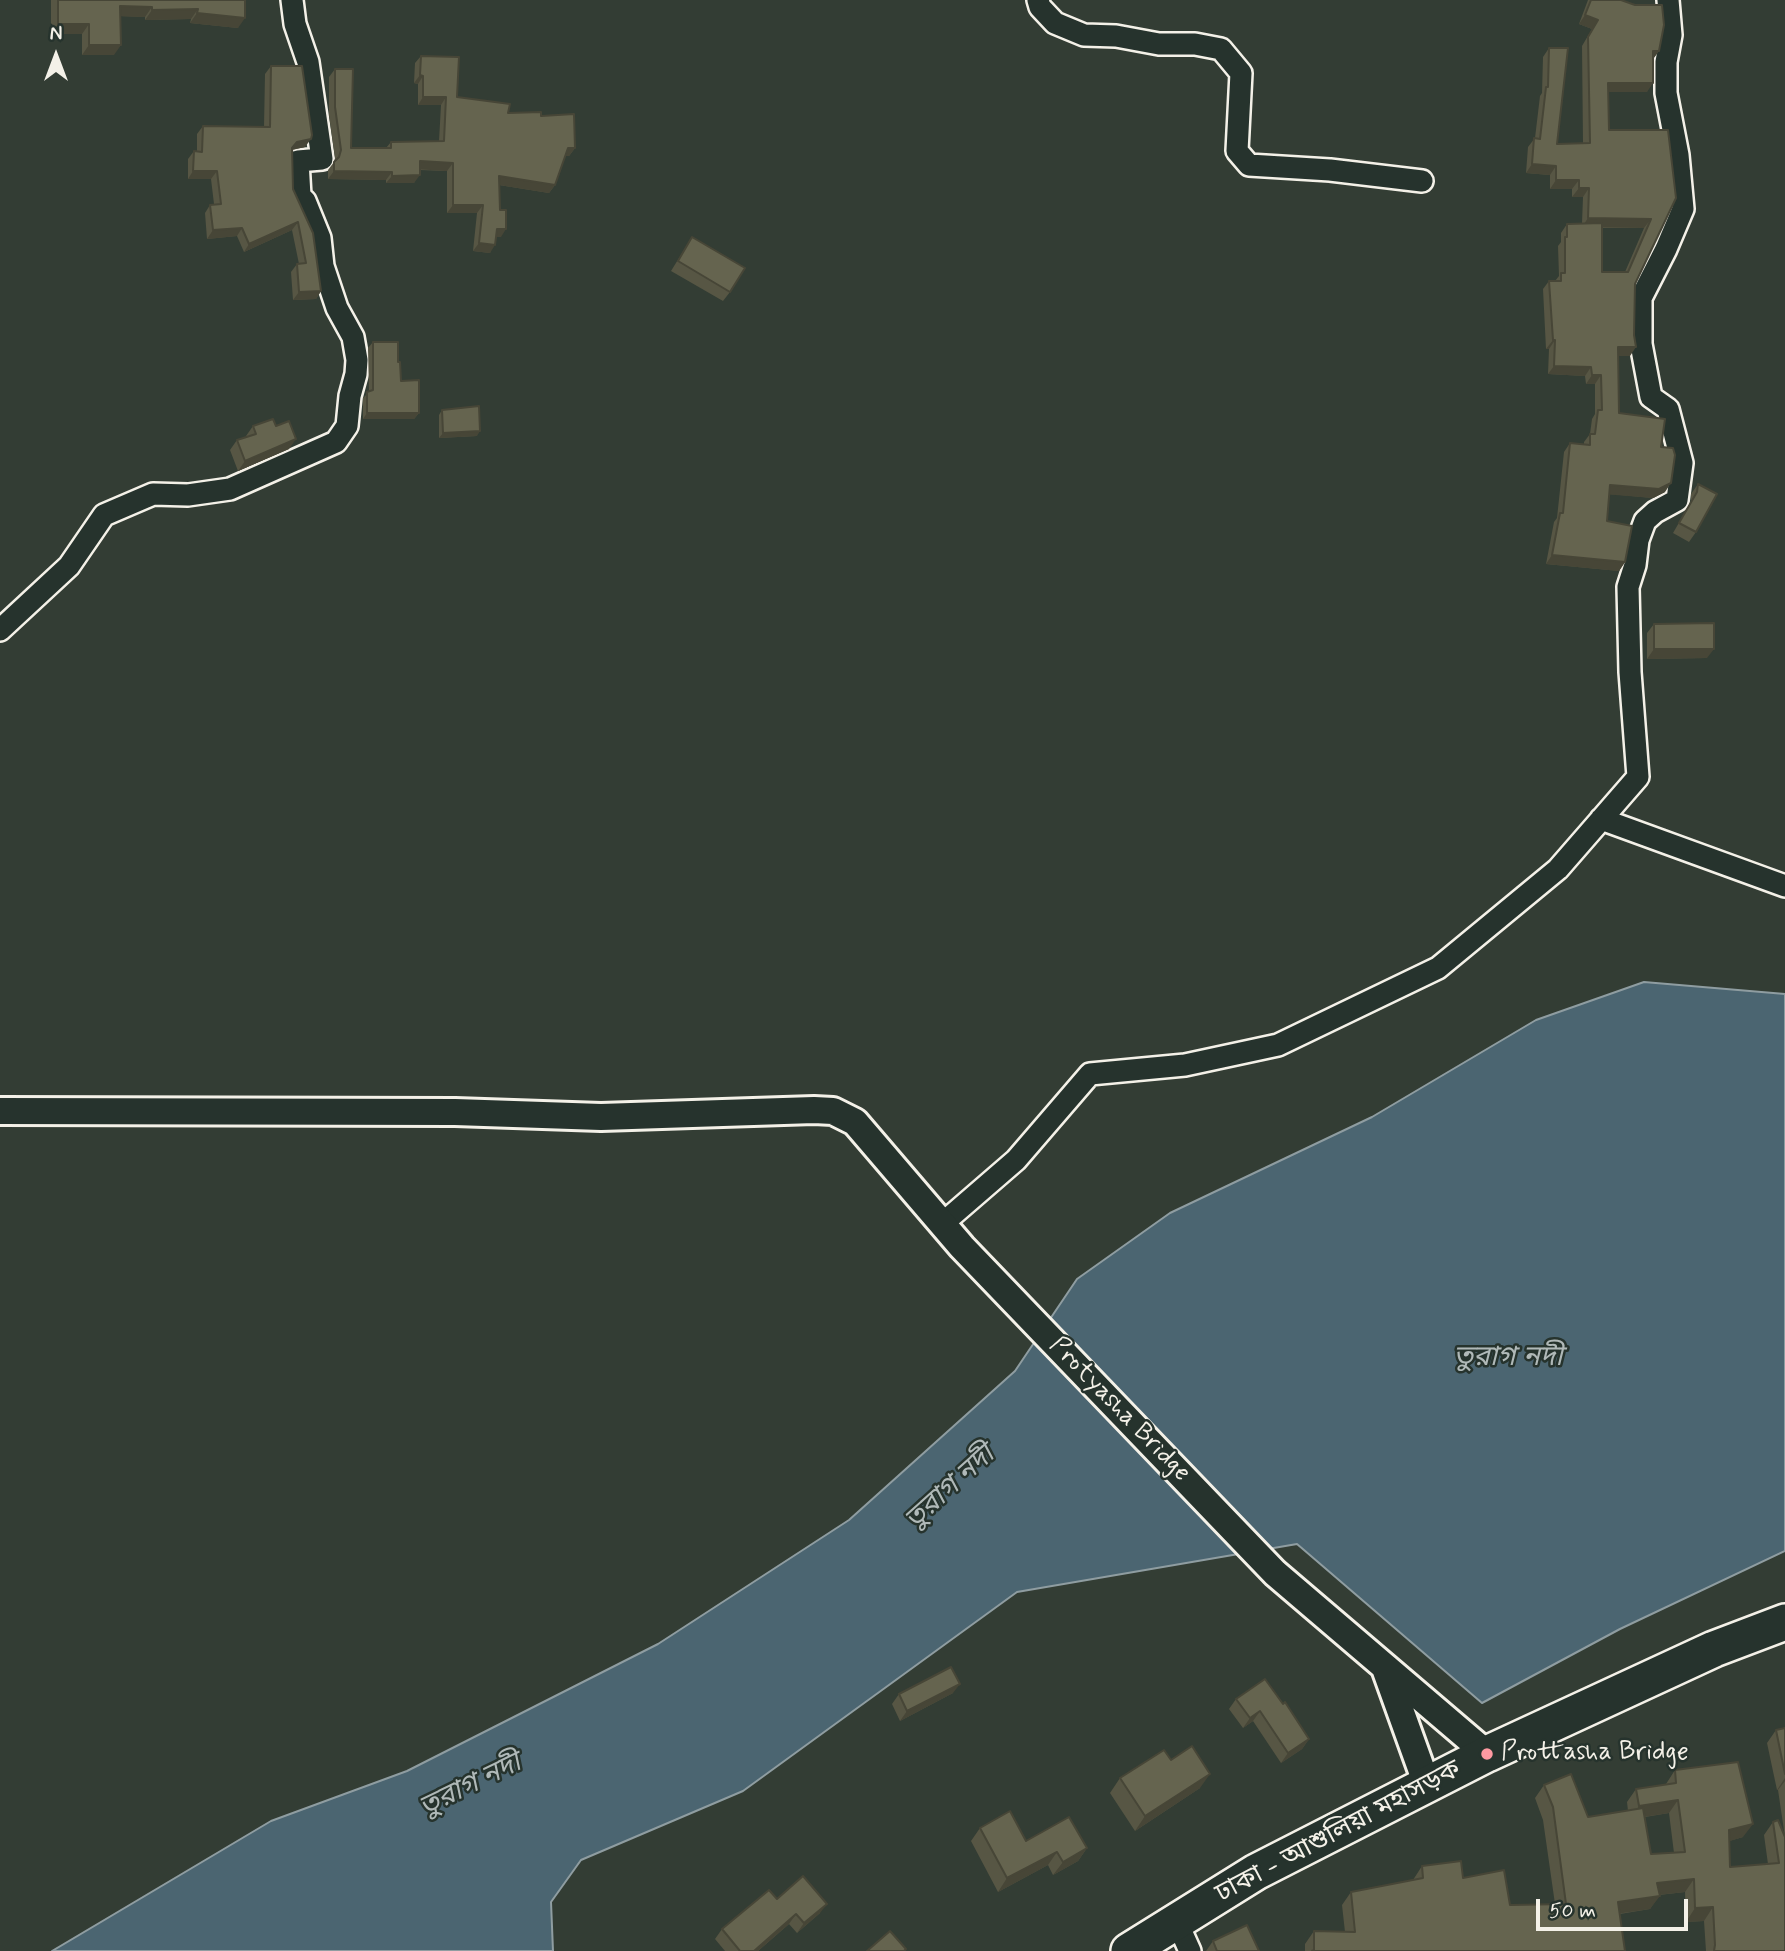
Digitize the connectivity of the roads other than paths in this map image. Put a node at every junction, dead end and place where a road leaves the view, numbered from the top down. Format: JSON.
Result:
{"nodes":[{"id":1,"x":292,"y":0,"type":"edge"},
{"id":2,"x":1038,"y":0,"type":"edge"},
{"id":3,"x":1668,"y":0,"type":"edge"},
{"id":4,"x":1422,"y":181,"type":"dead end"},
{"id":5,"x":0,"y":630,"type":"edge"},
{"id":6,"x":1601,"y":819,"type":"junction"},
{"id":7,"x":1785,"y":886,"type":"edge"},
{"id":8,"x":0,"y":1111,"type":"edge"},
{"id":9,"x":942,"y":1224,"type":"junction"},
{"id":10,"x":1785,"y":1622,"type":"edge"},
{"id":11,"x":1384,"y":1667,"type":"junction"},
{"id":12,"x":1487,"y":1754,"type":"junction"},
{"id":13,"x":1427,"y":1785,"type":"junction"},
{"id":14,"x":1184,"y":1937,"type":"edge"},
{"id":15,"x":1129,"y":1951,"type":"edge"}],
"edges":[{"from":1,"to":5,"type":"street"},
{"from":2,"to":4,"type":"street"},
{"from":3,"to":6,"type":"street"},
{"from":6,"to":7,"type":"street"},
{"from":6,"to":9,"type":"street"},
{"from":8,"to":9,"type":"street","name":"Protyasha Bridge"},
{"from":9,"to":11,"type":"street","name":"Protyasha Bridge"},
{"from":10,"to":12,"type":"highway","name":"ঢাকা - আশুলিয়া মহাসড়ক"},
{"from":11,"to":12,"type":"street","name":"Protyasha Bridge"},
{"from":11,"to":13,"type":"street"},
{"from":12,"to":13,"type":"highway","name":"ঢাকা - আশুলিয়া মহাসড়ক"},
{"from":13,"to":14,"type":"highway","name":"ঢাকা - আশুলিয়া মহাসড়ক"},
{"from":14,"to":15,"type":"highway","name":"ঢাকা - আশুলিয়া মহাসড়ক"}]}
